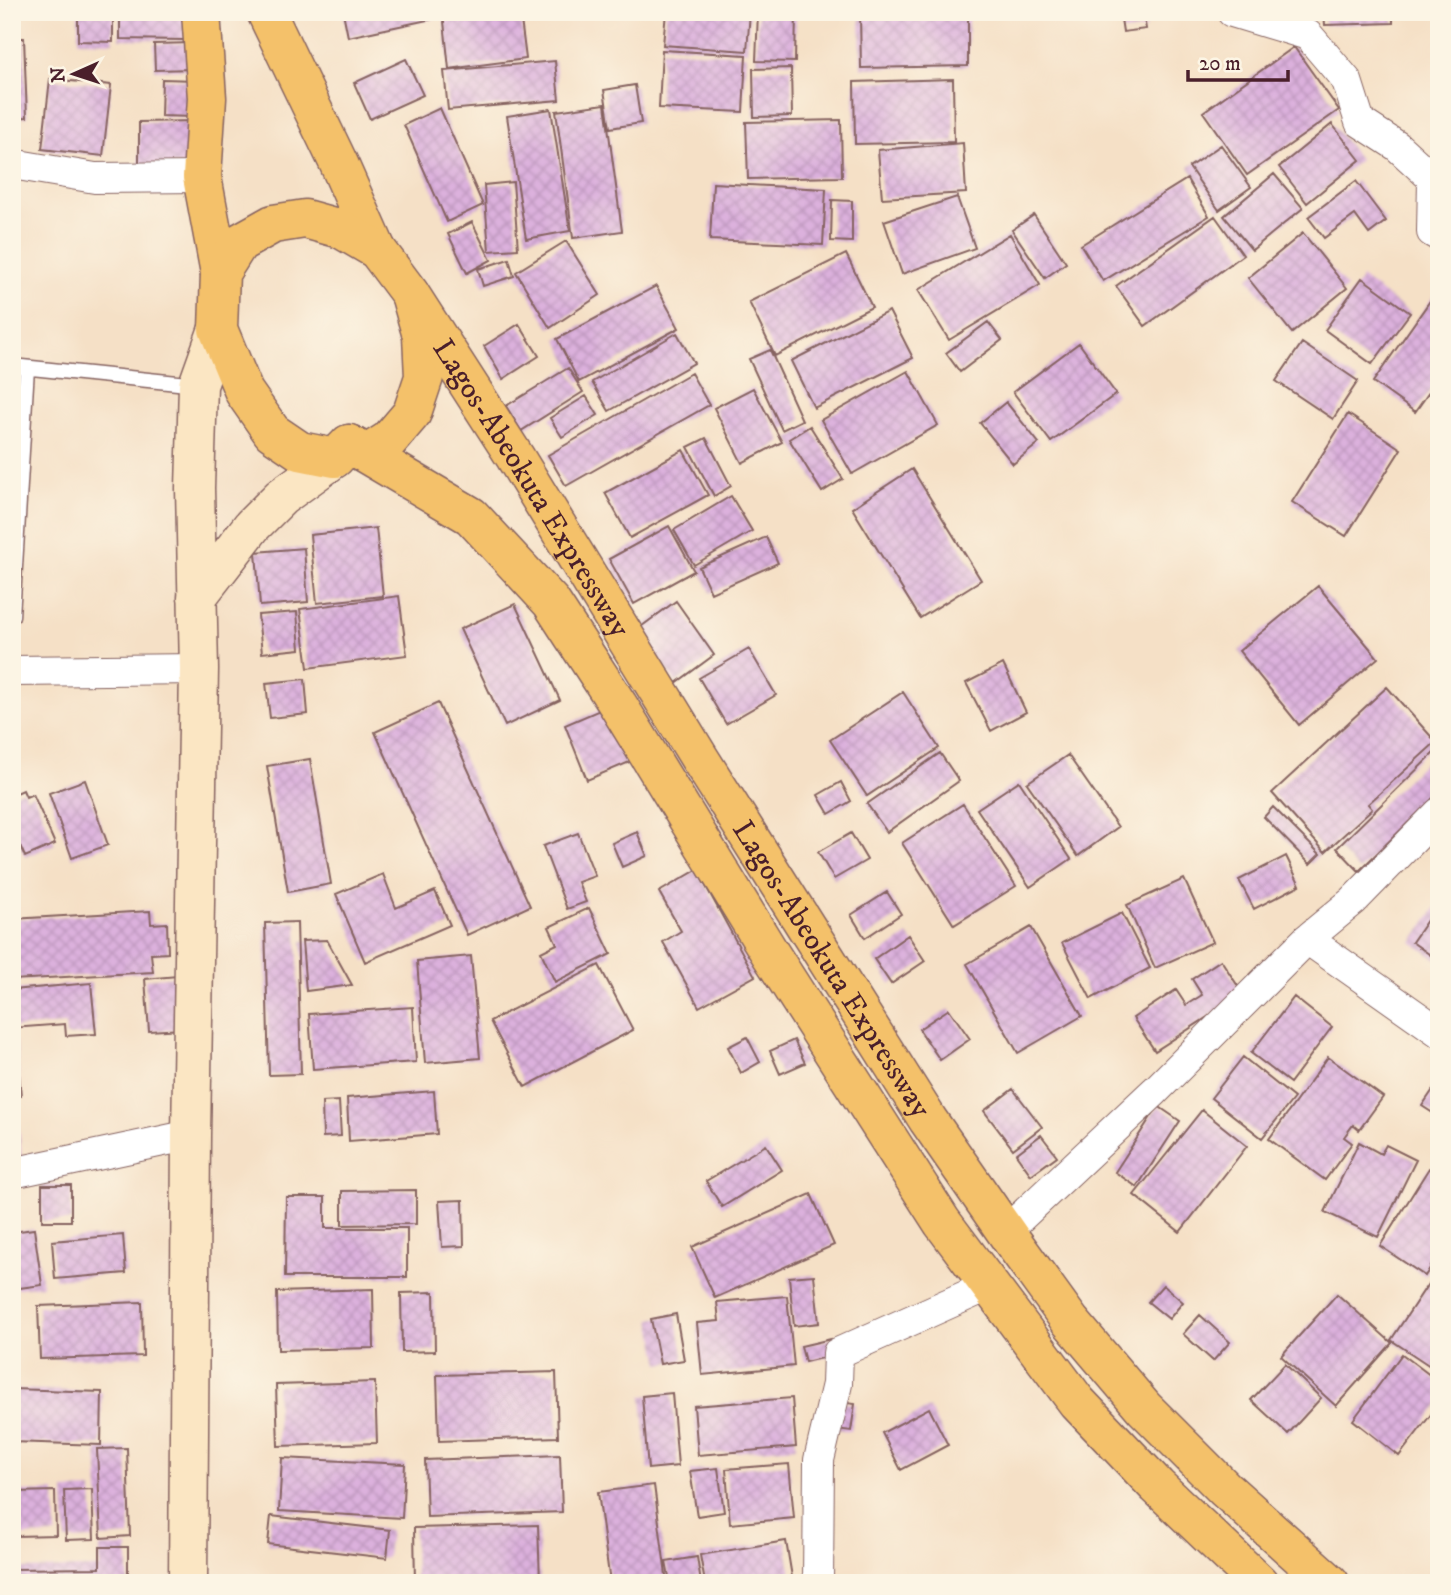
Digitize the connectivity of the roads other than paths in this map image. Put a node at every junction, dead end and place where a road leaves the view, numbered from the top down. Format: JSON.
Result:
{"nodes":[{"id":1,"x":201,"y":12,"type":"edge"},
{"id":2,"x":266,"y":12,"type":"edge"},
{"id":3,"x":1232,"y":12,"type":"edge"},
{"id":4,"x":12,"y":164,"type":"edge"},
{"id":5,"x":202,"y":177,"type":"junction"},
{"id":6,"x":1439,"y":236,"type":"edge"},
{"id":7,"x":377,"y":250,"type":"junction"},
{"id":8,"x":220,"y":273,"type":"junction"},
{"id":9,"x":410,"y":295,"type":"junction"},
{"id":10,"x":218,"y":329,"type":"junction"},
{"id":11,"x":20,"y":367,"type":"edge"},
{"id":12,"x":198,"y":385,"type":"junction"},
{"id":13,"x":342,"y":451,"type":"junction"},
{"id":14,"x":197,"y":597,"type":"junction"},
{"id":15,"x":12,"y":616,"type":"edge"},
{"id":16,"x":199,"y":669,"type":"junction"},
{"id":17,"x":12,"y":671,"type":"edge"},
{"id":18,"x":1439,"y":813,"type":"edge"},
{"id":19,"x":1307,"y":940,"type":"junction"},
{"id":20,"x":1439,"y":1032,"type":"edge"},
{"id":21,"x":191,"y":1135,"type":"junction"},
{"id":22,"x":12,"y":1173,"type":"edge"},
{"id":23,"x":1005,"y":1231,"type":"junction"},
{"id":24,"x":990,"y":1285,"type":"junction"},
{"id":25,"x":188,"y":1583,"type":"edge"},
{"id":26,"x":818,"y":1583,"type":"edge"},
{"id":27,"x":1259,"y":1583,"type":"edge"},
{"id":28,"x":1330,"y":1583,"type":"edge"}],
"edges":[{"from":1,"to":5,"type":"highway"},
{"from":2,"to":7,"type":"highway"},
{"from":3,"to":6,"type":"street"},
{"from":4,"to":5,"type":"street"},
{"from":5,"to":8,"type":"highway"},
{"from":7,"to":8,"type":"highway"},
{"from":7,"to":9,"type":"highway"},
{"from":8,"to":10,"type":"highway"},
{"from":9,"to":13,"type":"highway"},
{"from":9,"to":23,"type":"highway","name":"Lagos-Abeokuta Expressway"},
{"from":10,"to":12,"type":"main road"},
{"from":10,"to":13,"type":"highway"},
{"from":11,"to":12,"type":"lane"},
{"from":11,"to":15,"type":"lane"},
{"from":12,"to":14,"type":"main road"},
{"from":13,"to":14,"type":"main road"},
{"from":13,"to":24,"type":"highway","name":"Lagos-Abeokuta Expressway"},
{"from":14,"to":16,"type":"main road"},
{"from":16,"to":17,"type":"street"},
{"from":16,"to":21,"type":"main road"},
{"from":18,"to":19,"type":"street"},
{"from":19,"to":20,"type":"street"},
{"from":19,"to":23,"type":"street"},
{"from":21,"to":22,"type":"street"},
{"from":21,"to":25,"type":"main road"},
{"from":23,"to":28,"type":"highway","name":"Lagos-Abeokuta Expressway"},
{"from":24,"to":26,"type":"street"},
{"from":24,"to":27,"type":"highway","name":"Lagos-Abeokuta Expressway"}]}
